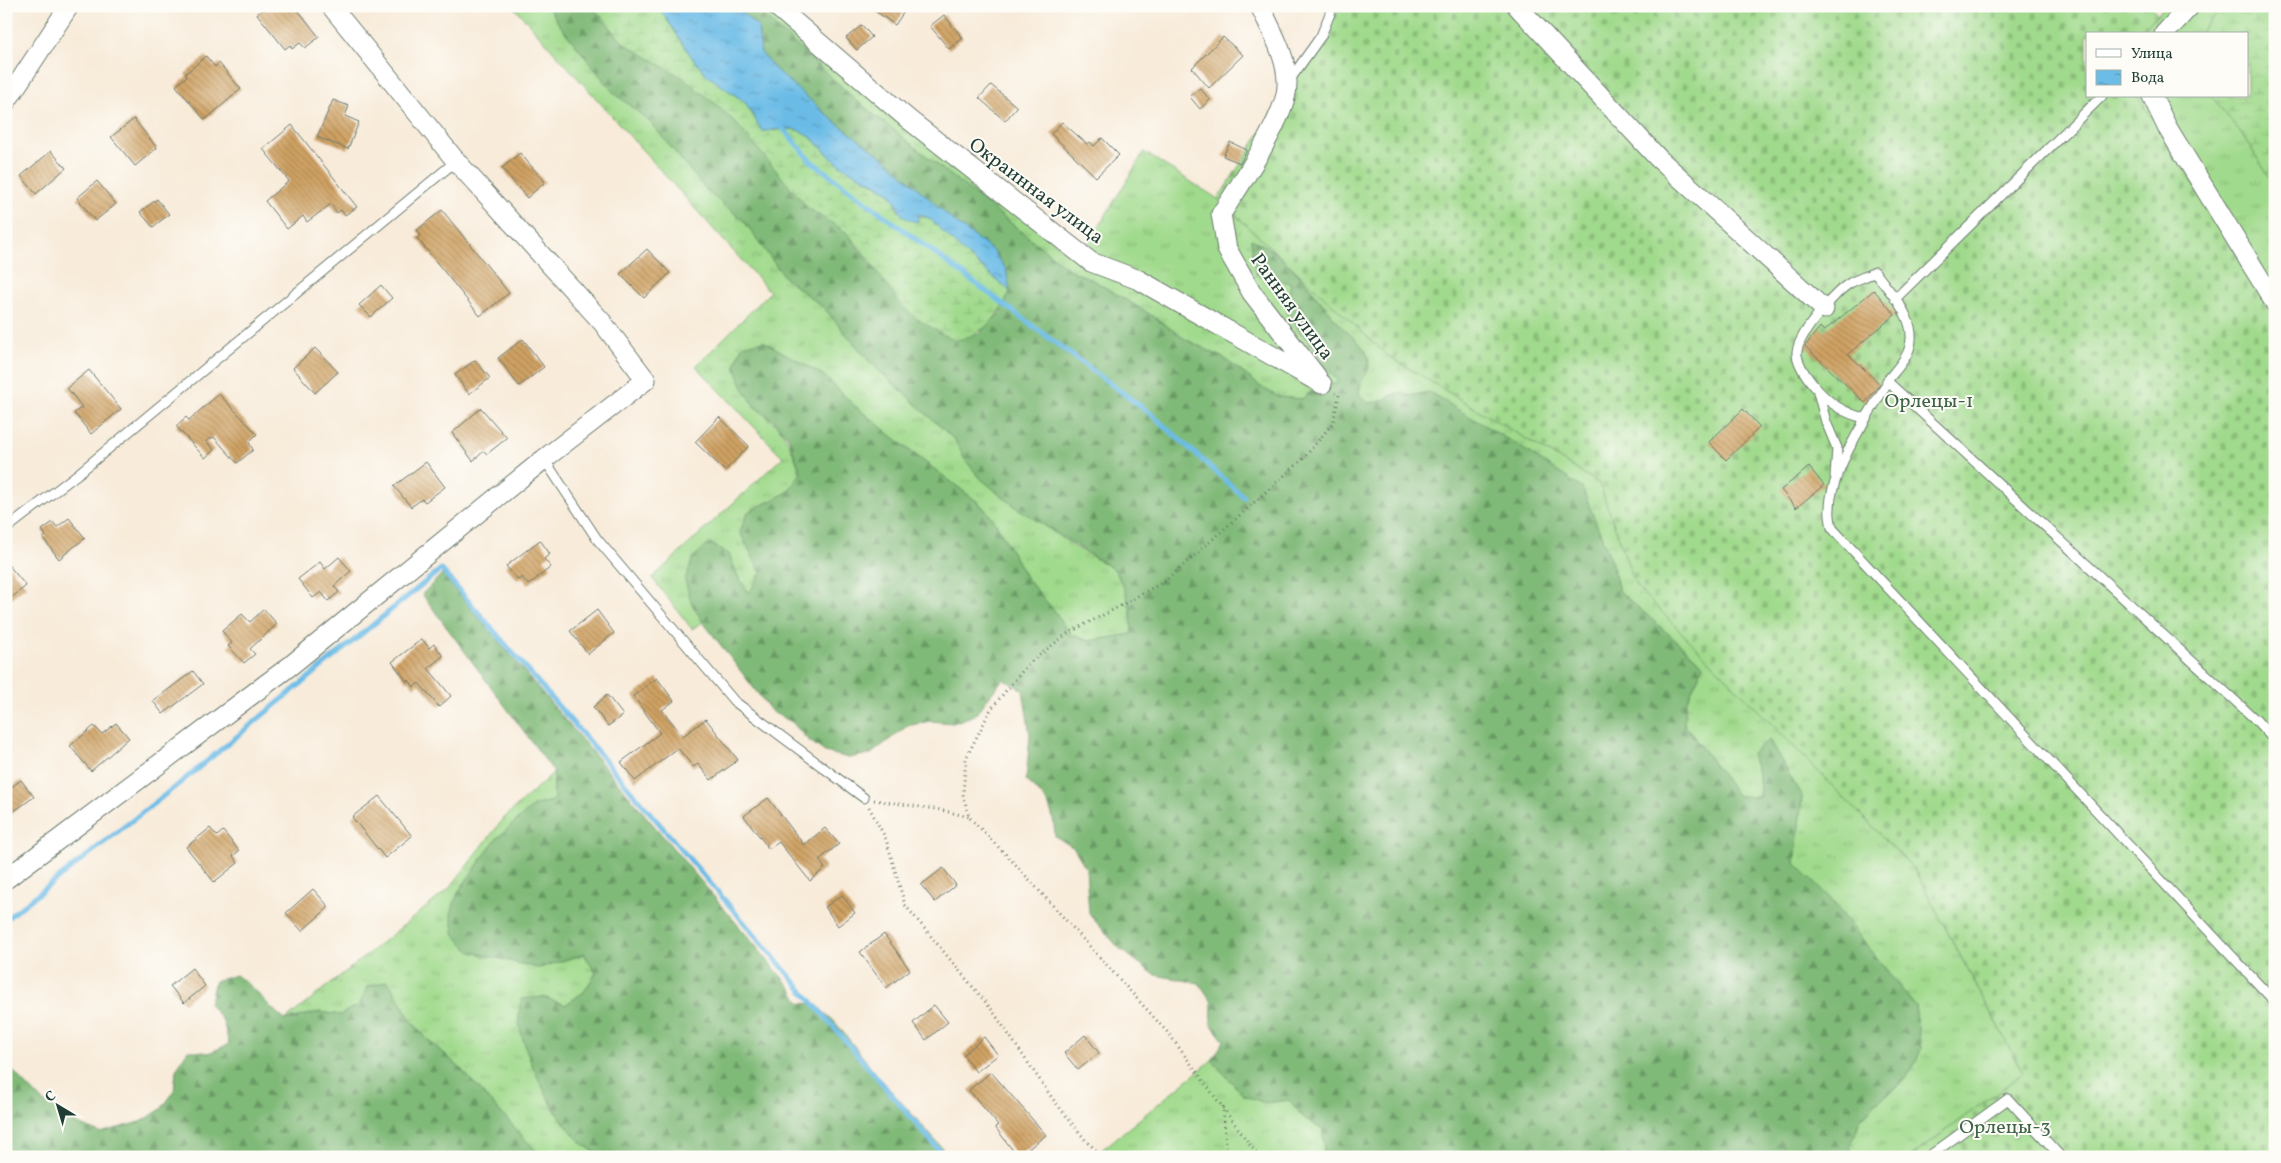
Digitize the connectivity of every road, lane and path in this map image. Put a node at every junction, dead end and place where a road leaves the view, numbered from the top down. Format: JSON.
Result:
{"nodes":[{"id":1,"x":69,"y":6,"type":"edge"},
{"id":2,"x":331,"y":6,"type":"edge"},
{"id":3,"x":776,"y":6,"type":"edge"},
{"id":4,"x":1260,"y":6,"type":"edge"},
{"id":5,"x":1333,"y":6,"type":"edge"},
{"id":6,"x":1517,"y":6,"type":"edge"},
{"id":7,"x":2190,"y":6,"type":"edge"},
{"id":8,"x":2166,"y":32,"type":"edge"},
{"id":9,"x":1288,"y":84,"type":"junction"},
{"id":10,"x":2100,"y":98,"type":"edge"},
{"id":11,"x":2153,"y":98,"type":"edge"},
{"id":12,"x":6,"y":101,"type":"edge"},
{"id":13,"x":456,"y":161,"type":"junction"},
{"id":14,"x":1895,"y":299,"type":"junction"},
{"id":15,"x":2275,"y":303,"type":"edge"},
{"id":16,"x":1824,"y":309,"type":"junction"},
{"id":17,"x":1887,"y":381,"type":"junction"},
{"id":18,"x":1322,"y":384,"type":"junction"},
{"id":19,"x":1817,"y":390,"type":"junction"},
{"id":20,"x":1861,"y":428,"type":"junction"},
{"id":21,"x":544,"y":458,"type":"junction"},
{"id":22,"x":1835,"y":484,"type":"junction"},
{"id":23,"x":6,"y":529,"type":"edge"},
{"id":24,"x":2275,"y":741,"type":"edge"},
{"id":25,"x":864,"y":798,"type":"junction"},
{"id":26,"x":969,"y":817,"type":"junction"},
{"id":27,"x":6,"y":879,"type":"edge"},
{"id":28,"x":2275,"y":1002,"type":"edge"},
{"id":29,"x":1223,"y":1106,"type":"junction"},
{"id":30,"x":1104,"y":1157,"type":"edge"},
{"id":31,"x":1227,"y":1157,"type":"edge"},
{"id":32,"x":1258,"y":1157,"type":"edge"},
{"id":33,"x":1928,"y":1157,"type":"edge"},
{"id":34,"x":2061,"y":1157,"type":"edge"}],
"edges":[{"from":1,"to":12,"type":"street"},
{"from":2,"to":13,"type":"street"},
{"from":3,"to":18,"type":"street","name":"Окраинная улица"},
{"from":4,"to":9,"type":"street","name":"Ранняя улица"},
{"from":5,"to":9,"type":"lane"},
{"from":6,"to":16,"type":"street"},
{"from":7,"to":8,"type":"street"},
{"from":9,"to":18,"type":"street","name":"Ранняя улица"},
{"from":10,"to":14,"type":"lane"},
{"from":11,"to":15,"type":"street"},
{"from":13,"to":21,"type":"street"},
{"from":13,"to":23,"type":"lane"},
{"from":14,"to":16,"type":"lane"},
{"from":14,"to":17,"type":"lane"},
{"from":16,"to":19,"type":"lane"},
{"from":17,"to":20,"type":"lane"},
{"from":17,"to":24,"type":"lane"},
{"from":18,"to":26,"type":"path"},
{"from":19,"to":20,"type":"lane"},
{"from":19,"to":22,"type":"lane"},
{"from":20,"to":22,"type":"lane"},
{"from":21,"to":25,"type":"lane"},
{"from":21,"to":27,"type":"street"},
{"from":22,"to":28,"type":"lane"},
{"from":25,"to":26,"type":"path"},
{"from":25,"to":30,"type":"path"},
{"from":26,"to":29,"type":"path"},
{"from":29,"to":31,"type":"path"},
{"from":29,"to":32,"type":"path"},
{"from":33,"to":34,"type":"lane"}]}
